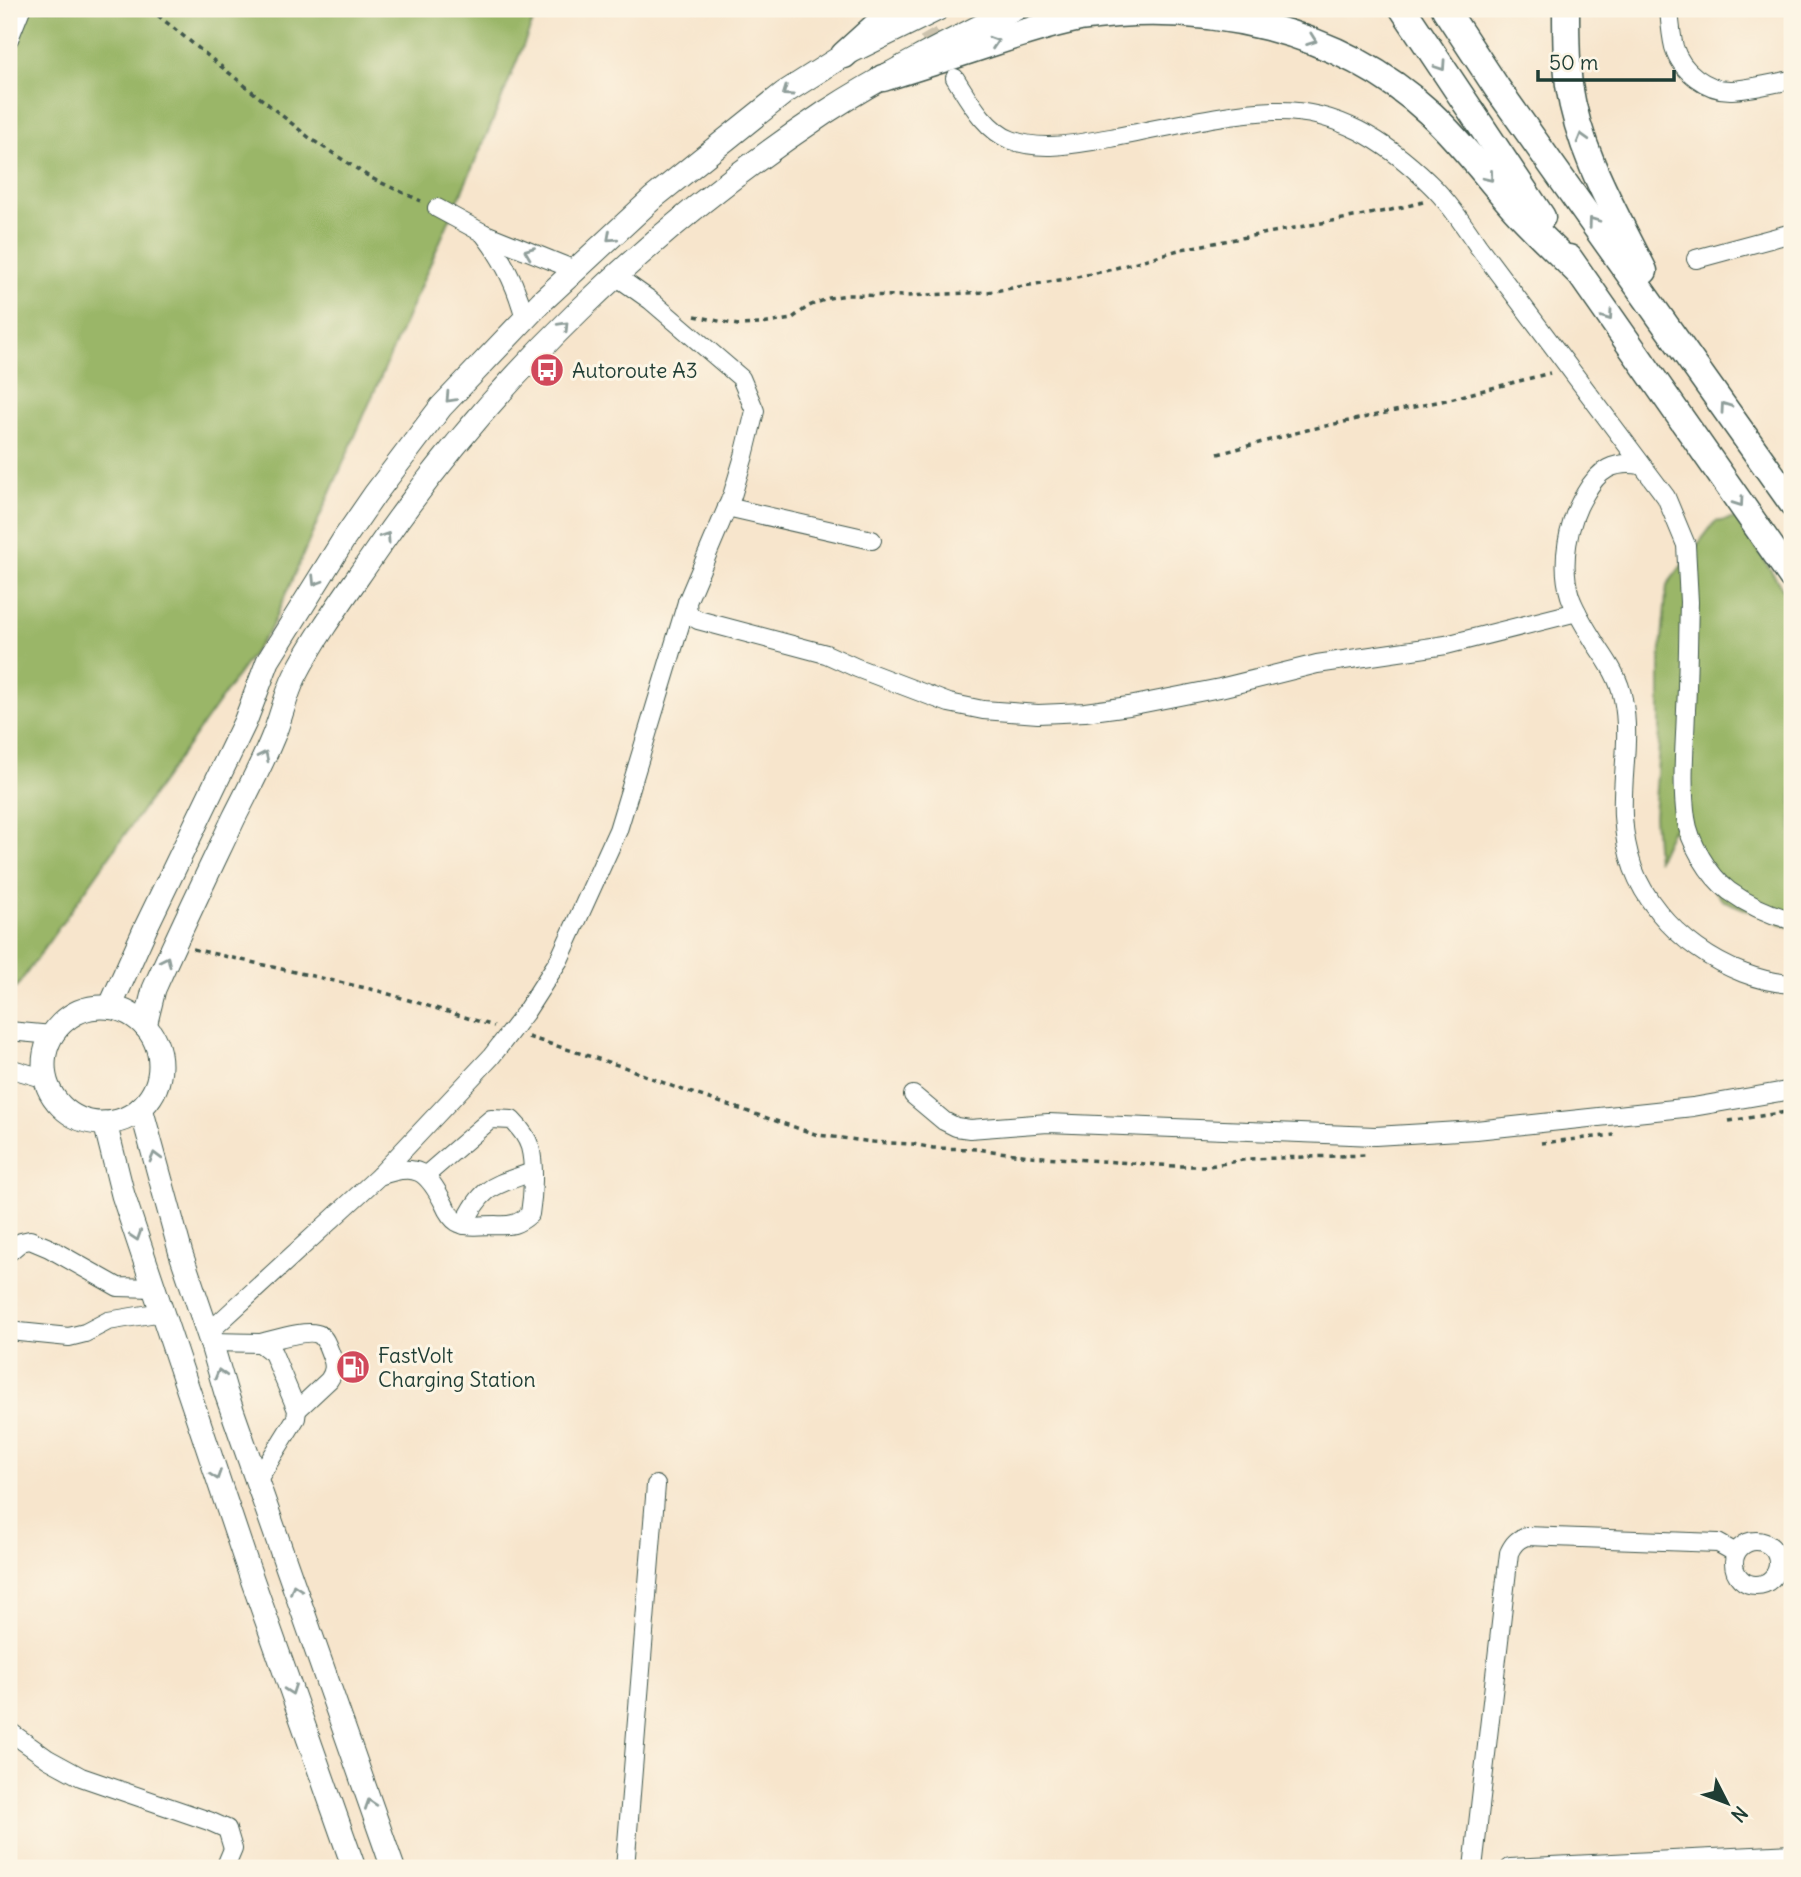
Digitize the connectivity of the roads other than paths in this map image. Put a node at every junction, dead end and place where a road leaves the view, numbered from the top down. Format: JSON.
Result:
{"nodes":[{"id":1,"x":21,"y":9,"type":"edge"},
{"id":2,"x":898,"y":9,"type":"edge"},
{"id":3,"x":937,"y":9,"type":"edge"},
{"id":4,"x":1015,"y":9,"type":"edge"},
{"id":5,"x":1403,"y":9,"type":"edge"},
{"id":6,"x":1444,"y":9,"type":"edge"},
{"id":7,"x":1566,"y":9,"type":"edge"},
{"id":8,"x":1669,"y":9,"type":"edge"},
{"id":9,"x":9,"y":39,"type":"edge"},
{"id":10,"x":844,"y":55,"type":"junction"},
{"id":11,"x":883,"y":78,"type":"junction"},
{"id":12,"x":955,"y":78,"type":"dead end"},
{"id":13,"x":1792,"y":80,"type":"edge"},
{"id":14,"x":437,"y":208,"type":"road end"},
{"id":15,"x":483,"y":233,"type":"junction"},
{"id":16,"x":1792,"y":233,"type":"edge"},
{"id":17,"x":1696,"y":259,"type":"dead end"},
{"id":18,"x":575,"y":270,"type":"junction"},
{"id":19,"x":1579,"y":273,"type":"junction"},
{"id":20,"x":616,"y":276,"type":"junction"},
{"id":21,"x":525,"y":318,"type":"junction"},
{"id":22,"x":1687,"y":353,"type":"junction"},
{"id":23,"x":1641,"y":465,"type":"junction"},
{"id":24,"x":1792,"y":503,"type":"edge"},
{"id":25,"x":727,"y":507,"type":"junction"},
{"id":26,"x":872,"y":540,"type":"dead end"},
{"id":27,"x":1792,"y":578,"type":"edge"},
{"id":28,"x":687,"y":602,"type":"junction"},
{"id":29,"x":1577,"y":612,"type":"junction"},
{"id":30,"x":1792,"y":920,"type":"edge"},
{"id":31,"x":1792,"y":984,"type":"edge"},
{"id":32,"x":110,"y":1007,"type":"junction"},
{"id":33,"x":145,"y":1026,"type":"junction"},
{"id":34,"x":9,"y":1031,"type":"edge"},
{"id":35,"x":52,"y":1035,"type":"junction"},
{"id":36,"x":9,"y":1068,"type":"edge"},
{"id":37,"x":46,"y":1079,"type":"junction"},
{"id":38,"x":1792,"y":1090,"type":"edge"},
{"id":39,"x":913,"y":1095,"type":"dead end"},
{"id":40,"x":141,"y":1108,"type":"junction"},
{"id":41,"x":105,"y":1123,"type":"junction"},
{"id":42,"x":532,"y":1172,"type":"junction"},
{"id":43,"x":379,"y":1176,"type":"junction"},
{"id":44,"x":425,"y":1176,"type":"junction"},
{"id":45,"x":464,"y":1225,"type":"junction"},
{"id":46,"x":9,"y":1252,"type":"edge"},
{"id":47,"x":153,"y":1288,"type":"junction"},
{"id":48,"x":162,"y":1312,"type":"junction"},
{"id":49,"x":9,"y":1328,"type":"edge"},
{"id":50,"x":209,"y":1337,"type":"junction"},
{"id":51,"x":260,"y":1343,"type":"junction"},
{"id":52,"x":297,"y":1410,"type":"junction"},
{"id":53,"x":257,"y":1481,"type":"junction"},
{"id":54,"x":656,"y":1485,"type":"dead end"},
{"id":55,"x":1736,"y":1553,"type":"dead end"},
{"id":56,"x":9,"y":1731,"type":"edge"},
{"id":57,"x":1792,"y":1854,"type":"edge"},
{"id":58,"x":225,"y":1868,"type":"edge"},
{"id":59,"x":354,"y":1868,"type":"edge"},
{"id":60,"x":393,"y":1868,"type":"edge"},
{"id":61,"x":625,"y":1868,"type":"edge"},
{"id":62,"x":1473,"y":1868,"type":"edge"},
{"id":63,"x":1510,"y":1868,"type":"edge"}],
"edges":[{"from":1,"to":9,"type":"street"},
{"from":2,"to":10,"type":"highway"},
{"from":3,"to":10,"type":"main road"},
{"from":4,"to":11,"type":"main road"},
{"from":5,"to":19,"type":"highway","one_way":true},
{"from":22,"to":6,"type":"highway","one_way":true},
{"from":22,"to":7,"type":"highway","one_way":true},
{"from":8,"to":13,"type":"street"},
{"from":10,"to":18,"type":"main road","one_way":true},
{"from":11,"to":19,"type":"highway","one_way":true},
{"from":11,"to":20,"type":"main road"},
{"from":12,"to":23,"type":"street"},
{"from":14,"to":15,"type":"street"},
{"from":18,"to":15,"type":"street","one_way":true},
{"from":15,"to":21,"type":"street"},
{"from":16,"to":17,"type":"street"},
{"from":18,"to":21,"type":"main road"},
{"from":19,"to":27,"type":"highway","one_way":true},
{"from":20,"to":25,"type":"street"},
{"from":33,"to":20,"type":"main road","one_way":true},
{"from":21,"to":32,"type":"main road","one_way":true},
{"from":24,"to":22,"type":"highway","one_way":true},
{"from":23,"to":29,"type":"street"},
{"from":23,"to":30,"type":"street"},
{"from":25,"to":26,"type":"street"},
{"from":25,"to":28,"type":"street"},
{"from":28,"to":29,"type":"street"},
{"from":28,"to":43,"type":"street"},
{"from":29,"to":31,"type":"street"},
{"from":32,"to":33,"type":"main road"},
{"from":32,"to":35,"type":"main road"},
{"from":33,"to":40,"type":"main road"},
{"from":34,"to":35,"type":"street"},
{"from":35,"to":37,"type":"main road"},
{"from":36,"to":37,"type":"street"},
{"from":37,"to":41,"type":"main road"},
{"from":38,"to":39,"type":"street"},
{"from":40,"to":41,"type":"main road"},
{"from":50,"to":40,"type":"main road","one_way":true},
{"from":41,"to":47,"type":"main road","one_way":true},
{"from":42,"to":44,"type":"street"},
{"from":42,"to":45,"type":"street"},
{"from":42,"to":45,"type":"street"},
{"from":43,"to":44,"type":"street"},
{"from":43,"to":50,"type":"street"},
{"from":44,"to":45,"type":"street"},
{"from":46,"to":47,"type":"street"},
{"from":47,"to":48,"type":"main road"},
{"from":48,"to":49,"type":"street"},
{"from":48,"to":59,"type":"main road","one_way":true},
{"from":50,"to":51,"type":"street"},
{"from":53,"to":50,"type":"main road","one_way":true},
{"from":51,"to":52,"type":"street"},
{"from":51,"to":52,"type":"street"},
{"from":52,"to":53,"type":"street"},
{"from":60,"to":53,"type":"main road","one_way":true},
{"from":54,"to":61,"type":"street"},
{"from":55,"to":62,"type":"street"},
{"from":56,"to":58,"type":"street"},
{"from":57,"to":63,"type":"street"}]}
